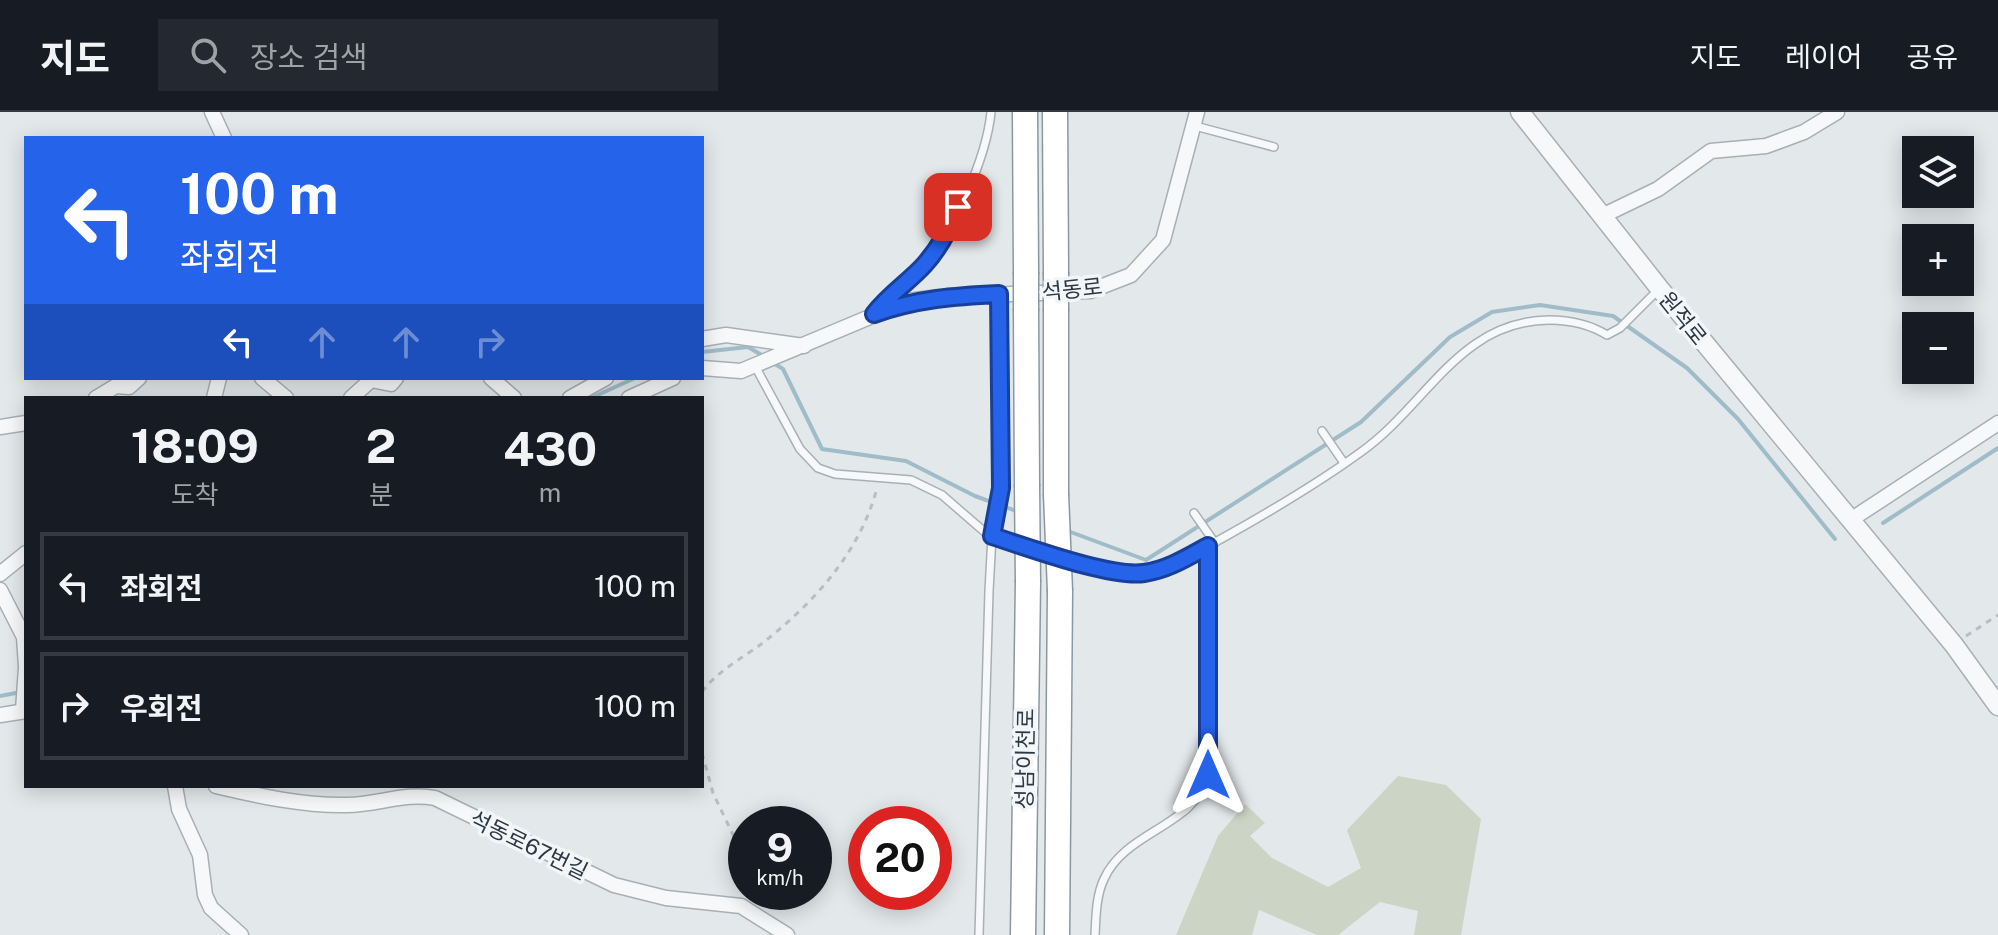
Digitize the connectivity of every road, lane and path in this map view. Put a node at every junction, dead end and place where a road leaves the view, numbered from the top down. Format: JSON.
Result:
{"nodes":[{"id":1,"x":212,"y":112,"type":"edge"},
{"id":2,"x":991,"y":112,"type":"edge"},
{"id":3,"x":1025,"y":112,"type":"edge"},
{"id":4,"x":1055,"y":112,"type":"edge"},
{"id":5,"x":1520,"y":112,"type":"edge"},
{"id":6,"x":1837,"y":112,"type":"edge"},
{"id":7,"x":1196,"y":119,"type":"edge"},
{"id":8,"x":223,"y":136,"type":"edge"},
{"id":9,"x":1274,"y":147,"type":"dead end"},
{"id":10,"x":1602,"y":216,"type":"junction"},
{"id":11,"x":1660,"y":289,"type":"junction"},
{"id":12,"x":999,"y":294,"type":"junction"},
{"id":13,"x":874,"y":314,"type":"junction"},
{"id":14,"x":704,"y":339,"type":"edge"},
{"id":15,"x":804,"y":346,"type":"junction"},
{"id":16,"x":757,"y":365,"type":"junction"},
{"id":17,"x":704,"y":368,"type":"edge"},
{"id":18,"x":137,"y":380,"type":"edge"},
{"id":19,"x":264,"y":380,"type":"edge"},
{"id":20,"x":371,"y":380,"type":"edge"},
{"id":21,"x":371,"y":380,"type":"edge"},
{"id":22,"x":394,"y":380,"type":"edge"},
{"id":23,"x":493,"y":380,"type":"edge"},
{"id":24,"x":602,"y":380,"type":"edge"},
{"id":25,"x":669,"y":380,"type":"edge"},
{"id":26,"x":99,"y":396,"type":"edge"},
{"id":27,"x":284,"y":396,"type":"edge"},
{"id":28,"x":353,"y":396,"type":"edge"},
{"id":29,"x":512,"y":396,"type":"edge"},
{"id":30,"x":574,"y":396,"type":"edge"},
{"id":31,"x":633,"y":396,"type":"edge"},
{"id":32,"x":24,"y":423,"type":"edge"},
{"id":33,"x":1998,"y":423,"type":"edge"},
{"id":34,"x":0,"y":427,"type":"edge"},
{"id":35,"x":1324,"y":433,"type":"dead end"},
{"id":36,"x":1342,"y":460,"type":"junction"},
{"id":37,"x":880,"y":477,"type":"junction"},
{"id":38,"x":1196,"y":516,"type":"dead end"},
{"id":39,"x":1852,"y":519,"type":"junction"},
{"id":40,"x":992,"y":536,"type":"junction"},
{"id":41,"x":1211,"y":541,"type":"junction"},
{"id":42,"x":24,"y":559,"type":"edge"},
{"id":43,"x":0,"y":574,"type":"edge"},
{"id":44,"x":0,"y":590,"type":"edge"},
{"id":45,"x":1998,"y":615,"type":"edge"},
{"id":46,"x":24,"y":637,"type":"edge"},
{"id":47,"x":1954,"y":645,"type":"junction"},
{"id":48,"x":704,"y":690,"type":"edge"},
{"id":49,"x":24,"y":702,"type":"edge"},
{"id":50,"x":1998,"y":706,"type":"edge"},
{"id":51,"x":0,"y":715,"type":"edge"},
{"id":52,"x":704,"y":760,"type":"edge"},
{"id":53,"x":175,"y":788,"type":"edge"},
{"id":54,"x":225,"y":788,"type":"edge"},
{"id":55,"x":728,"y":824,"type":"edge"},
{"id":56,"x":241,"y":935,"type":"edge"},
{"id":57,"x":787,"y":935,"type":"edge"},
{"id":58,"x":979,"y":935,"type":"edge"},
{"id":59,"x":1023,"y":935,"type":"edge"},
{"id":60,"x":1057,"y":935,"type":"edge"},
{"id":61,"x":1095,"y":935,"type":"edge"}],
"edges":[{"from":1,"to":8,"type":"street"},
{"from":2,"to":13,"type":"lane"},
{"from":3,"to":59,"type":"highway","name":"성남이천로","bridge":true},
{"from":4,"to":60,"type":"highway","name":"성남이천로","bridge":true},
{"from":5,"to":10,"type":"street","name":"원적로"},
{"from":6,"to":10,"type":"street"},
{"from":7,"to":9,"type":"lane"},
{"from":7,"to":12,"type":"street","name":"석동로"},
{"from":10,"to":11,"type":"street","name":"원적로"},
{"from":11,"to":36,"type":"lane"},
{"from":11,"to":39,"type":"street","name":"원적로"},
{"from":12,"to":13,"type":"street","name":"석동로"},
{"from":12,"to":40,"type":"lane"},
{"from":13,"to":15,"type":"street","name":"석동로"},
{"from":14,"to":15,"type":"street"},
{"from":15,"to":16,"type":"street","name":"석동로"},
{"from":16,"to":17,"type":"street","name":"석동로"},
{"from":16,"to":37,"type":"lane"},
{"from":18,"to":26,"type":"street"},
{"from":19,"to":27,"type":"street"},
{"from":20,"to":28,"type":"street"},
{"from":21,"to":22,"type":"street"},
{"from":23,"to":29,"type":"street"},
{"from":24,"to":30,"type":"street"},
{"from":25,"to":31,"type":"street"},
{"from":32,"to":34,"type":"street"},
{"from":33,"to":39,"type":"street"},
{"from":35,"to":36,"type":"lane"},
{"from":36,"to":41,"type":"lane"},
{"from":37,"to":40,"type":"lane"},
{"from":37,"to":48,"type":"path"},
{"from":38,"to":41,"type":"lane"},
{"from":39,"to":47,"type":"street","name":"원적로"},
{"from":40,"to":41,"type":"lane"},
{"from":40,"to":58,"type":"lane"},
{"from":41,"to":61,"type":"lane"},
{"from":42,"to":43,"type":"street"},
{"from":44,"to":46,"type":"street"},
{"from":45,"to":47,"type":"path"},
{"from":47,"to":50,"type":"street","name":"원적로"},
{"from":49,"to":51,"type":"street"},
{"from":52,"to":55,"type":"path"},
{"from":53,"to":56,"type":"street"},
{"from":54,"to":57,"type":"street","name":"석동로67번길"}]}
